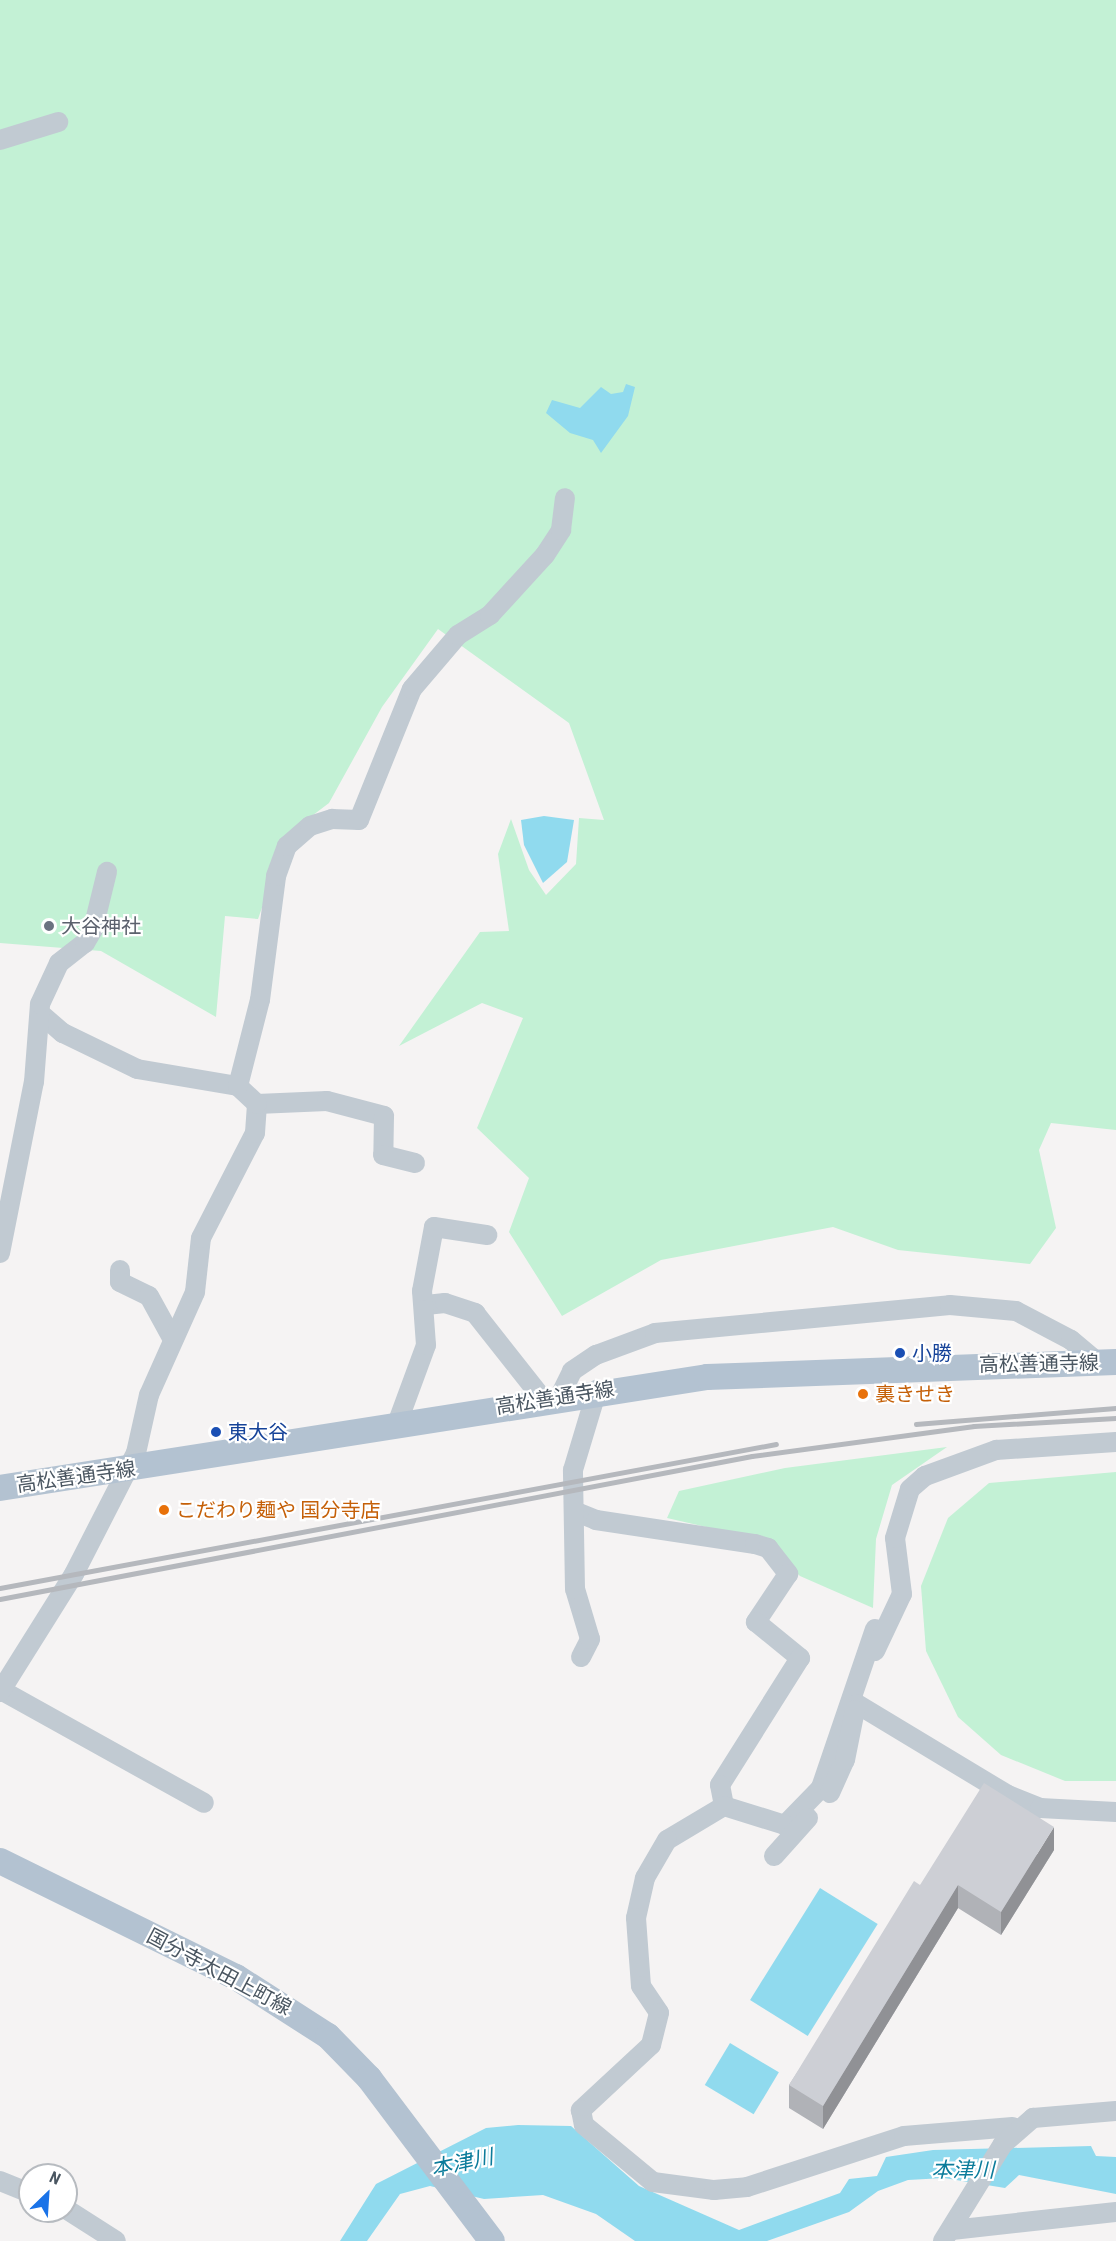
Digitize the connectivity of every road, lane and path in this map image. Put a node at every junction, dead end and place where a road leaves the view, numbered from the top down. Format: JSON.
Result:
{"nodes":[{"id":1,"x":58,"y":122,"type":"dead end"},
{"id":2,"x":0,"y":140,"type":"edge"},
{"id":3,"x":565,"y":498,"type":"dead end"},
{"id":4,"x":107,"y":872,"type":"dead end"},
{"id":5,"x":42,"y":1015,"type":"junction"},
{"id":6,"x":238,"y":1086,"type":"junction"},
{"id":7,"x":257,"y":1104,"type":"junction"},
{"id":8,"x":415,"y":1162,"type":"dead end"},
{"id":9,"x":487,"y":1235,"type":"dead end"},
{"id":10,"x":0,"y":1253,"type":"edge"},
{"id":11,"x":120,"y":1270,"type":"dead end"},
{"id":12,"x":426,"y":1305,"type":"junction"},
{"id":13,"x":171,"y":1336,"type":"junction"},
{"id":14,"x":1107,"y":1362,"type":"edge"},
{"id":15,"x":597,"y":1390,"type":"junction"},
{"id":16,"x":551,"y":1398,"type":"junction"},
{"id":17,"x":397,"y":1424,"type":"junction"},
{"id":18,"x":1116,"y":1442,"type":"edge"},
{"id":19,"x":128,"y":1470,"type":"junction"},
{"id":20,"x":0,"y":1488,"type":"edge"},
{"id":21,"x":574,"y":1511,"type":"junction"},
{"id":22,"x":875,"y":1629,"type":"dead end"},
{"id":23,"x":581,"y":1658,"type":"dead end"},
{"id":24,"x":1,"y":1691,"type":"edge"},
{"id":25,"x":857,"y":1704,"type":"junction"},
{"id":26,"x":838,"y":1758,"type":"junction"},
{"id":27,"x":204,"y":1803,"type":"dead end"},
{"id":28,"x":724,"y":1806,"type":"junction"},
{"id":29,"x":1116,"y":1812,"type":"edge"},
{"id":30,"x":774,"y":1856,"type":"dead end"},
{"id":31,"x":0,"y":1861,"type":"edge"},
{"id":32,"x":1116,"y":2111,"type":"edge"},
{"id":33,"x":1013,"y":2127,"type":"dead end"},
{"id":34,"x":0,"y":2181,"type":"edge"},
{"id":35,"x":18,"y":2188,"type":"edge"},
{"id":36,"x":1116,"y":2212,"type":"edge"},
{"id":37,"x":78,"y":2217,"type":"edge"},
{"id":38,"x":953,"y":2228,"type":"edge"},
{"id":39,"x":116,"y":2241,"type":"edge"},
{"id":40,"x":492,"y":2241,"type":"edge"}],
"edges":[{"from":1,"to":2,"type":"street"},
{"from":3,"to":6,"type":"street"},
{"from":4,"to":5,"type":"street"},
{"from":5,"to":6,"type":"street"},
{"from":5,"to":10,"type":"street"},
{"from":6,"to":7,"type":"street"},
{"from":7,"to":8,"type":"street"},
{"from":7,"to":13,"type":"street"},
{"from":9,"to":12,"type":"street"},
{"from":11,"to":13,"type":"street"},
{"from":12,"to":16,"type":"street"},
{"from":12,"to":17,"type":"street"},
{"from":13,"to":19,"type":"street"},
{"from":14,"to":15,"type":"main road","name":"高松善通寺線"},
{"from":14,"to":16,"type":"street"},
{"from":15,"to":16,"type":"main road","name":"高松善通寺線"},
{"from":15,"to":21,"type":"street"},
{"from":16,"to":17,"type":"main road","name":"高松善通寺線"},
{"from":17,"to":19,"type":"main road","name":"高松善通寺線"},
{"from":18,"to":25,"type":"street"},
{"from":19,"to":20,"type":"main road","name":"高松善通寺線"},
{"from":19,"to":24,"type":"street"},
{"from":21,"to":23,"type":"street"},
{"from":21,"to":28,"type":"street"},
{"from":22,"to":26,"type":"street"},
{"from":24,"to":27,"type":"street"},
{"from":25,"to":26,"type":"street"},
{"from":25,"to":29,"type":"street"},
{"from":26,"to":28,"type":"street"},
{"from":26,"to":30,"type":"street"},
{"from":28,"to":33,"type":"street"},
{"from":31,"to":40,"type":"main road","name":"国分寺太田上町線"},
{"from":32,"to":38,"type":"street"},
{"from":34,"to":35,"type":"street"},
{"from":36,"to":38,"type":"street"},
{"from":37,"to":39,"type":"street"}]}
